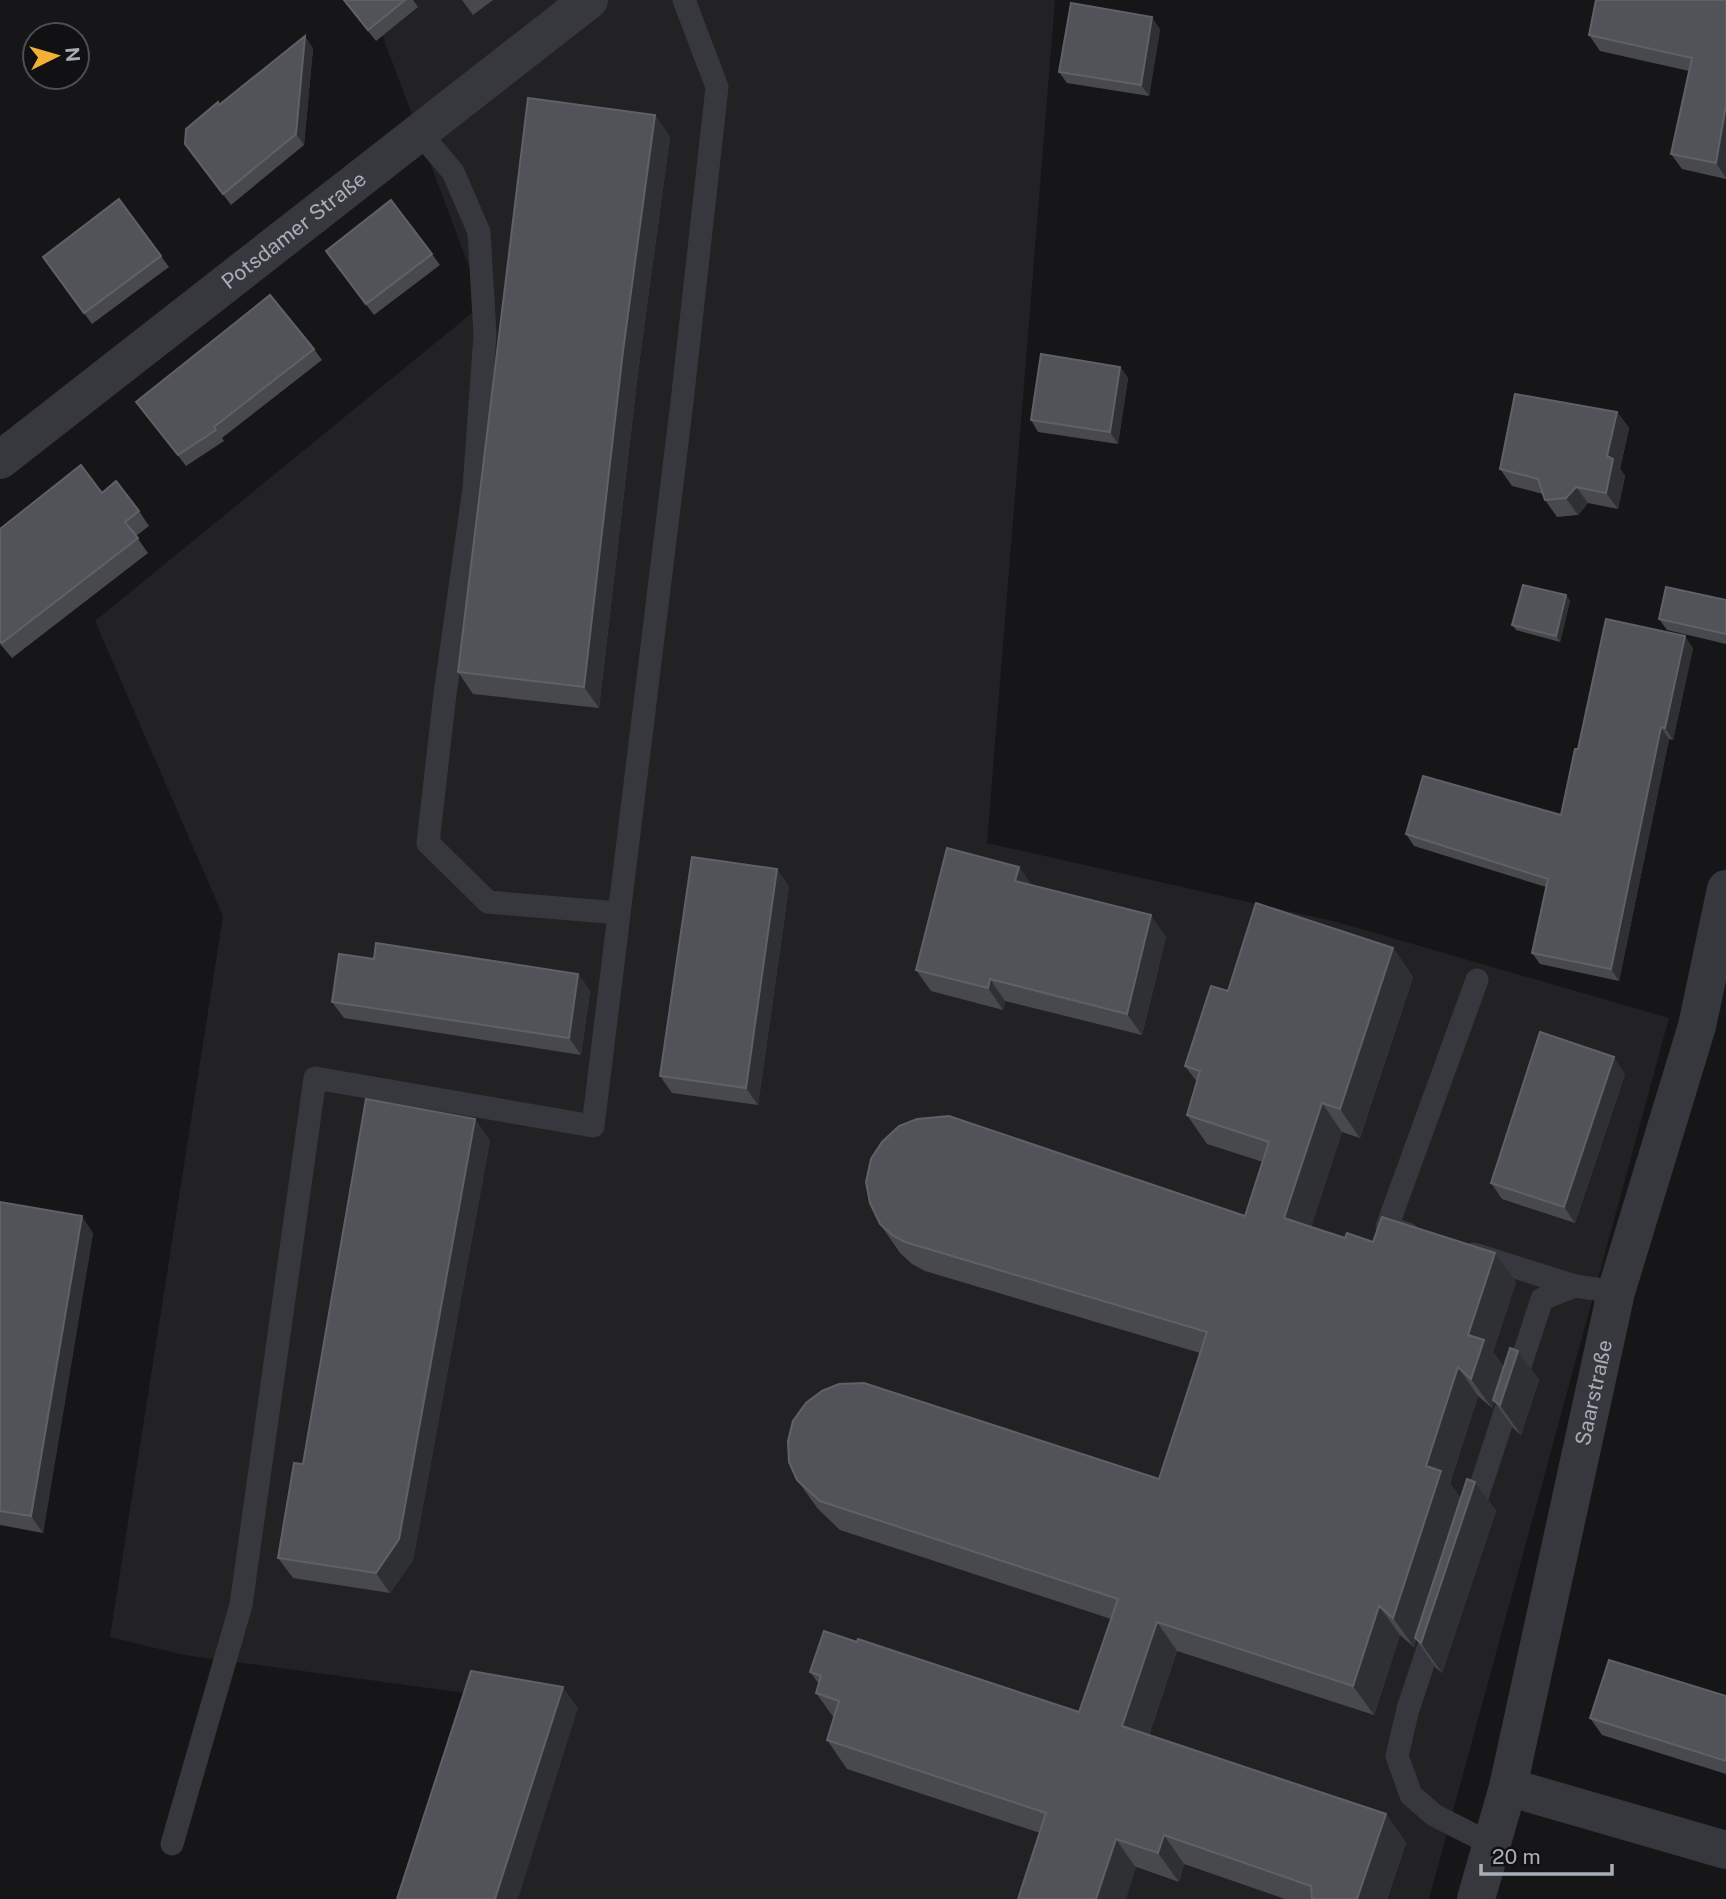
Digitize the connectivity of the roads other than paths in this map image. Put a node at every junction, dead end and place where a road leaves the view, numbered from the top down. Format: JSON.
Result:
{"nodes":[{"id":1,"x":589,"y":0,"type":"edge"},
{"id":2,"x":684,"y":0,"type":"edge"},
{"id":3,"x":418,"y":132,"type":"junction"},
{"id":4,"x":0,"y":460,"type":"edge"},
{"id":5,"x":1726,"y":889,"type":"edge"},
{"id":6,"x":620,"y":913,"type":"junction"},
{"id":7,"x":1477,"y":980,"type":"dead end"},
{"id":8,"x":1427,"y":1240,"type":"edge"},
{"id":9,"x":1453,"y":1248,"type":"edge"},
{"id":10,"x":1575,"y":1286,"type":"junction"},
{"id":11,"x":1616,"y":1292,"type":"junction"},
{"id":12,"x":1465,"y":1537,"type":"edge"},
{"id":13,"x":1443,"y":1603,"type":"edge"},
{"id":14,"x":1508,"y":1787,"type":"junction"},
{"id":15,"x":172,"y":1844,"type":"dead end"},
{"id":16,"x":1491,"y":1844,"type":"junction"},
{"id":17,"x":1726,"y":1850,"type":"edge"},
{"id":18,"x":1476,"y":1899,"type":"edge"}],
"edges":[{"from":1,"to":3,"type":"street","name":"Potsdamer Straße"},
{"from":2,"to":6,"type":"lane"},
{"from":3,"to":4,"type":"street","name":"Potsdamer Straße"},
{"from":3,"to":6,"type":"lane"},
{"from":5,"to":11,"type":"street","name":"Saarstraße"},
{"from":6,"to":15,"type":"lane"},
{"from":7,"to":8,"type":"lane"},
{"from":9,"to":10,"type":"lane"},
{"from":10,"to":11,"type":"lane"},
{"from":10,"to":12,"type":"lane"},
{"from":11,"to":14,"type":"street","name":"Saarstraße"},
{"from":13,"to":16,"type":"lane"},
{"from":14,"to":16,"type":"street","name":"Saarstraße"},
{"from":14,"to":17,"type":"street"},
{"from":16,"to":18,"type":"street","name":"Saarstraße"}]}
